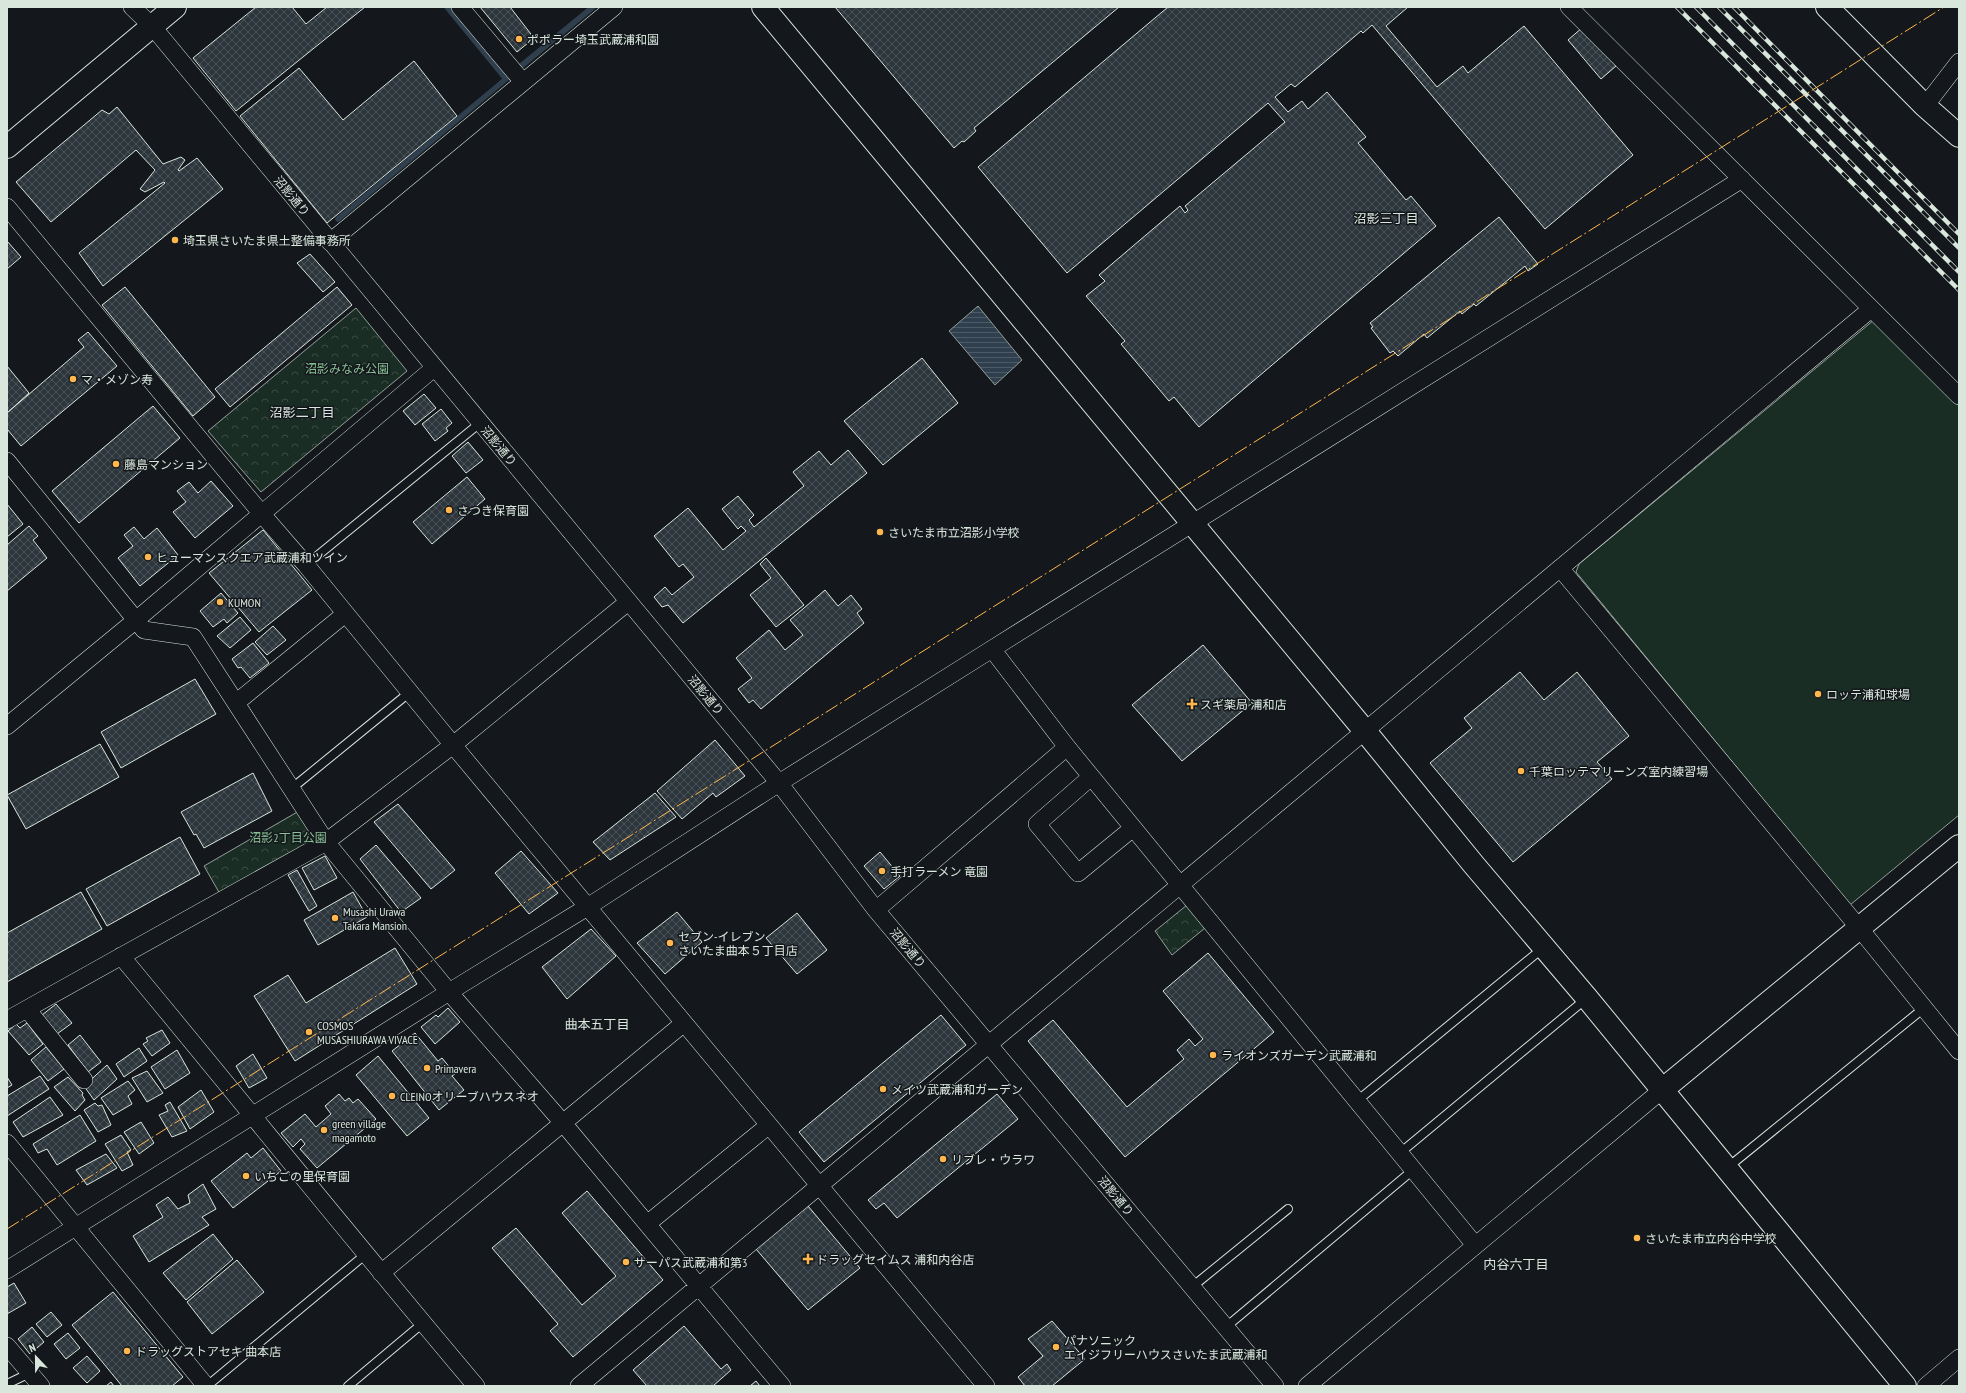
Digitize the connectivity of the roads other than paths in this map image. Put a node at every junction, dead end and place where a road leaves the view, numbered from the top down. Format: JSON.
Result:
{"nodes":[{"id":1,"x":132,"y":7,"type":"edge"},
{"id":2,"x":175,"y":7,"type":"edge"},
{"id":3,"x":460,"y":7,"type":"edge"},
{"id":4,"x":614,"y":7,"type":"edge"},
{"id":5,"x":762,"y":7,"type":"edge"},
{"id":6,"x":1570,"y":7,"type":"edge"},
{"id":7,"x":1828,"y":7,"type":"edge"},
{"id":8,"x":152,"y":26,"type":"junction"},
{"id":9,"x":1959,"y":62,"type":"edge"},
{"id":10,"x":523,"y":82,"type":"junction"},
{"id":11,"x":1925,"y":106,"type":"junction"},
{"id":12,"x":1959,"y":136,"type":"edge"},
{"id":13,"x":7,"y":147,"type":"edge"},
{"id":14,"x":1742,"y":180,"type":"junction"},
{"id":15,"x":7,"y":207,"type":"edge"},
{"id":16,"x":330,"y":242,"type":"junction"},
{"id":17,"x":1871,"y":309,"type":"junction"},
{"id":18,"x":434,"y":368,"type":"junction"},
{"id":19,"x":1959,"y":396,"type":"edge"},
{"id":20,"x":480,"y":423,"type":"junction"},
{"id":21,"x":7,"y":461,"type":"edge"},
{"id":22,"x":261,"y":513,"type":"junction"},
{"id":23,"x":1192,"y":523,"type":"junction"},
{"id":24,"x":306,"y":565,"type":"junction"},
{"id":25,"x":1560,"y":568,"type":"junction"},
{"id":26,"x":628,"y":602,"type":"junction"},
{"id":27,"x":345,"y":614,"type":"junction"},
{"id":28,"x":136,"y":620,"type":"junction"},
{"id":29,"x":992,"y":649,"type":"junction"},
{"id":30,"x":410,"y":692,"type":"junction"},
{"id":31,"x":237,"y":702,"type":"junction"},
{"id":32,"x":9,"y":719,"type":"edge"},
{"id":33,"x":1365,"y":731,"type":"junction"},
{"id":34,"x":453,"y":745,"type":"junction"},
{"id":35,"x":1067,"y":747,"type":"junction"},
{"id":36,"x":1091,"y":777,"type":"junction"},
{"id":37,"x":779,"y":783,"type":"junction"},
{"id":38,"x":291,"y":789,"type":"junction"},
{"id":39,"x":1133,"y":828,"type":"junction"},
{"id":40,"x":326,"y":842,"type":"junction"},
{"id":41,"x":1959,"y":846,"type":"edge"},
{"id":42,"x":1180,"y":885,"type":"junction"},
{"id":43,"x":589,"y":906,"type":"junction"},
{"id":44,"x":876,"y":910,"type":"junction"},
{"id":45,"x":1860,"y":928,"type":"junction"},
{"id":46,"x":1543,"y":948,"type":"junction"},
{"id":47,"x":122,"y":956,"type":"junction"},
{"id":48,"x":449,"y":992,"type":"junction"},
{"id":49,"x":1587,"y":998,"type":"junction"},
{"id":50,"x":1924,"y":1008,"type":"junction"},
{"id":51,"x":27,"y":1009,"type":"junction"},
{"id":52,"x":7,"y":1020,"type":"edge"},
{"id":53,"x":684,"y":1023,"type":"junction"},
{"id":54,"x":989,"y":1044,"type":"junction"},
{"id":55,"x":1959,"y":1052,"type":"edge"},
{"id":56,"x":84,"y":1080,"type":"dead end"},
{"id":57,"x":1662,"y":1090,"type":"junction"},
{"id":58,"x":1357,"y":1101,"type":"junction"},
{"id":59,"x":254,"y":1115,"type":"junction"},
{"id":60,"x":563,"y":1123,"type":"junction"},
{"id":61,"x":769,"y":1125,"type":"junction"},
{"id":62,"x":7,"y":1142,"type":"edge"},
{"id":63,"x":1400,"y":1153,"type":"junction"},
{"id":64,"x":1726,"y":1168,"type":"junction"},
{"id":65,"x":1413,"y":1170,"type":"junction"},
{"id":66,"x":819,"y":1186,"type":"junction"},
{"id":67,"x":1288,"y":1209,"type":"dead end"},
{"id":68,"x":647,"y":1224,"type":"junction"},
{"id":69,"x":77,"y":1227,"type":"junction"},
{"id":70,"x":1475,"y":1246,"type":"junction"},
{"id":71,"x":366,"y":1254,"type":"junction"},
{"id":72,"x":7,"y":1270,"type":"edge"},
{"id":73,"x":381,"y":1273,"type":"junction"},
{"id":74,"x":699,"y":1286,"type":"junction"},
{"id":75,"x":1192,"y":1287,"type":"junction"},
{"id":76,"x":423,"y":1323,"type":"junction"},
{"id":77,"x":1226,"y":1326,"type":"junction"},
{"id":78,"x":7,"y":1346,"type":"edge"},
{"id":79,"x":1959,"y":1358,"type":"edge"},
{"id":80,"x":30,"y":1372,"type":"junction"},
{"id":81,"x":7,"y":1384,"type":"edge"},
{"id":82,"x":41,"y":1386,"type":"edge"},
{"id":83,"x":207,"y":1386,"type":"edge"},
{"id":84,"x":348,"y":1386,"type":"edge"},
{"id":85,"x":476,"y":1386,"type":"edge"},
{"id":86,"x":579,"y":1386,"type":"edge"},
{"id":87,"x":782,"y":1386,"type":"edge"},
{"id":88,"x":986,"y":1386,"type":"edge"},
{"id":89,"x":1276,"y":1386,"type":"edge"},
{"id":90,"x":1307,"y":1386,"type":"edge"},
{"id":91,"x":1905,"y":1386,"type":"edge"},
{"id":92,"x":1926,"y":1386,"type":"edge"}],
"edges":[{"from":1,"to":8,"type":"street","name":"沼影通り"},
{"from":2,"to":8,"type":"street"},
{"from":3,"to":10,"type":"street"},
{"from":4,"to":10,"type":"street"},
{"from":5,"to":23,"type":"street"},
{"from":6,"to":14,"type":"street"},
{"from":7,"to":11,"type":"street"},
{"from":8,"to":13,"type":"street"},
{"from":8,"to":16,"type":"street","name":"沼影通り"},
{"from":9,"to":11,"type":"street"},
{"from":10,"to":16,"type":"street"},
{"from":11,"to":12,"type":"street"},
{"from":14,"to":17,"type":"street"},
{"from":14,"to":23,"type":"street"},
{"from":15,"to":22,"type":"street"},
{"from":16,"to":18,"type":"street","name":"沼影通り"},
{"from":17,"to":19,"type":"street"},
{"from":17,"to":25,"type":"street"},
{"from":18,"to":20,"type":"street","name":"沼影通り"},
{"from":18,"to":22,"type":"street"},
{"from":20,"to":24,"type":"lane"},
{"from":20,"to":26,"type":"street","name":"沼影通り"},
{"from":21,"to":28,"type":"street"},
{"from":22,"to":24,"type":"street"},
{"from":22,"to":28,"type":"street"},
{"from":23,"to":29,"type":"street"},
{"from":23,"to":33,"type":"street"},
{"from":24,"to":27,"type":"street"},
{"from":25,"to":33,"type":"street"},
{"from":25,"to":45,"type":"street"},
{"from":26,"to":34,"type":"street"},
{"from":26,"to":37,"type":"street","name":"沼影通り"},
{"from":27,"to":30,"type":"street"},
{"from":27,"to":31,"type":"street"},
{"from":28,"to":31,"type":"street"},
{"from":28,"to":32,"type":"street"},
{"from":29,"to":35,"type":"street"},
{"from":29,"to":37,"type":"street"},
{"from":30,"to":34,"type":"street"},
{"from":30,"to":38,"type":"lane"},
{"from":31,"to":38,"type":"street"},
{"from":33,"to":42,"type":"street"},
{"from":33,"to":46,"type":"street"},
{"from":34,"to":40,"type":"street"},
{"from":34,"to":43,"type":"street"},
{"from":35,"to":36,"type":"street"},
{"from":35,"to":44,"type":"street"},
{"from":36,"to":39,"type":"street"},
{"from":36,"to":39,"type":"street"},
{"from":37,"to":43,"type":"street"},
{"from":37,"to":44,"type":"street","name":"沼影通り"},
{"from":38,"to":40,"type":"street"},
{"from":39,"to":42,"type":"street"},
{"from":40,"to":47,"type":"street"},
{"from":40,"to":48,"type":"street"},
{"from":41,"to":45,"type":"street"},
{"from":42,"to":54,"type":"street"},
{"from":42,"to":58,"type":"street"},
{"from":43,"to":48,"type":"street"},
{"from":43,"to":53,"type":"street"},
{"from":44,"to":54,"type":"street","name":"沼影通り"},
{"from":45,"to":50,"type":"street"},
{"from":45,"to":57,"type":"street"},
{"from":46,"to":49,"type":"street"},
{"from":46,"to":58,"type":"lane"},
{"from":47,"to":51,"type":"street"},
{"from":47,"to":59,"type":"street"},
{"from":48,"to":59,"type":"street"},
{"from":48,"to":60,"type":"street"},
{"from":49,"to":57,"type":"street"},
{"from":49,"to":63,"type":"lane"},
{"from":50,"to":55,"type":"street"},
{"from":50,"to":64,"type":"lane"},
{"from":51,"to":52,"type":"street"},
{"from":51,"to":56,"type":"street"},
{"from":53,"to":60,"type":"street"},
{"from":53,"to":61,"type":"street"},
{"from":54,"to":66,"type":"street"},
{"from":54,"to":75,"type":"street","name":"沼影通り"},
{"from":57,"to":64,"type":"street"},
{"from":57,"to":70,"type":"street"},
{"from":58,"to":63,"type":"street"},
{"from":59,"to":69,"type":"street"},
{"from":59,"to":71,"type":"street"},
{"from":60,"to":68,"type":"street"},
{"from":60,"to":73,"type":"street"},
{"from":61,"to":66,"type":"street"},
{"from":61,"to":68,"type":"street"},
{"from":62,"to":69,"type":"street"},
{"from":63,"to":65,"type":"street"},
{"from":64,"to":91,"type":"street"},
{"from":65,"to":70,"type":"street"},
{"from":65,"to":77,"type":"lane"},
{"from":66,"to":74,"type":"street"},
{"from":66,"to":88,"type":"street"},
{"from":67,"to":75,"type":"lane"},
{"from":68,"to":74,"type":"street"},
{"from":69,"to":72,"type":"street"},
{"from":69,"to":83,"type":"street"},
{"from":70,"to":90,"type":"street"},
{"from":71,"to":73,"type":"street"},
{"from":71,"to":83,"type":"lane"},
{"from":73,"to":76,"type":"street"},
{"from":74,"to":86,"type":"street"},
{"from":74,"to":87,"type":"street"},
{"from":75,"to":77,"type":"street","name":"沼影通り"},
{"from":76,"to":84,"type":"lane"},
{"from":76,"to":85,"type":"street"},
{"from":77,"to":89,"type":"street","name":"沼影通り"},
{"from":78,"to":80,"type":"street"},
{"from":79,"to":92,"type":"street"},
{"from":80,"to":81,"type":"lane"},
{"from":80,"to":82,"type":"street"}]}
